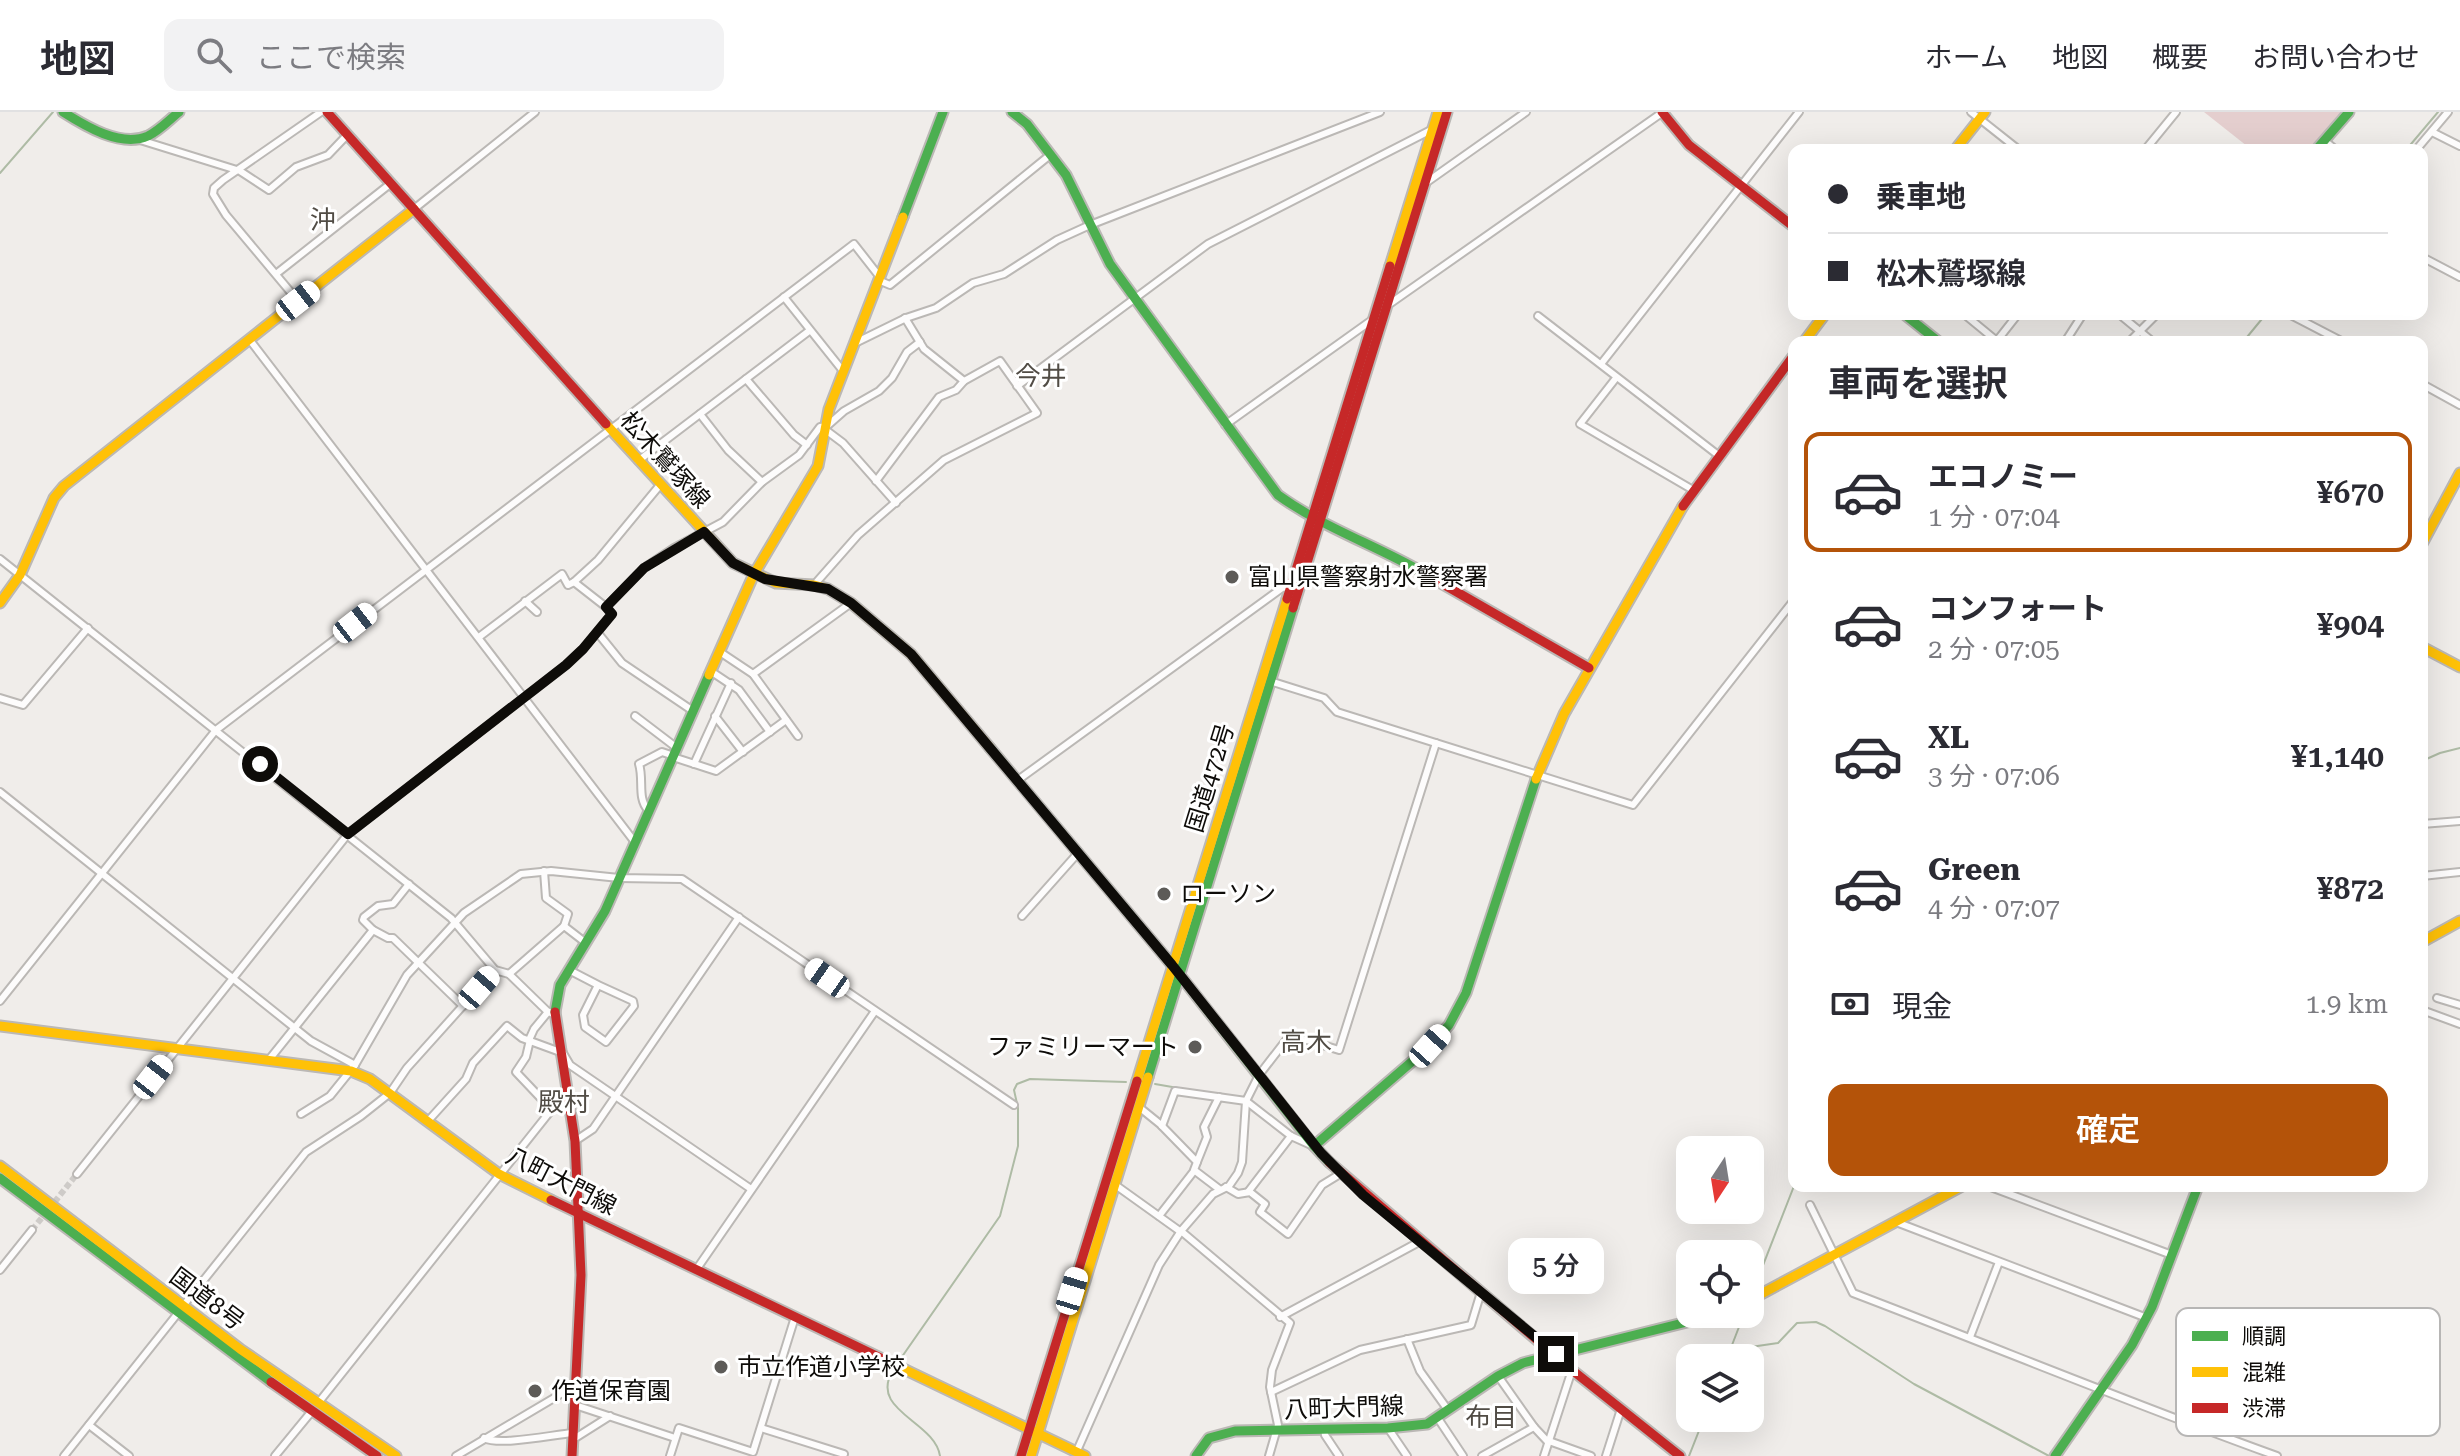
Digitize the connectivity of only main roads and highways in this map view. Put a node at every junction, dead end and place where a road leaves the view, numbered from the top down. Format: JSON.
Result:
{"nodes":[{"id":1,"x":63,"y":112,"type":"edge"},
{"id":2,"x":179,"y":112,"type":"edge"},
{"id":3,"x":324,"y":112,"type":"edge"},
{"id":4,"x":943,"y":112,"type":"edge"},
{"id":5,"x":1012,"y":112,"type":"edge"},
{"id":6,"x":1438,"y":112,"type":"edge"},
{"id":7,"x":1447,"y":112,"type":"edge"},
{"id":8,"x":1663,"y":112,"type":"edge"},
{"id":9,"x":2349,"y":112,"type":"edge"},
{"id":10,"x":1978,"y":114,"type":"edge"},
{"id":11,"x":1959,"y":144,"type":"edge"},
{"id":12,"x":2322,"y":144,"type":"edge"},
{"id":13,"x":414,"y":209,"type":"junction"},
{"id":14,"x":1788,"y":222,"type":"edge"},
{"id":15,"x":1912,"y":320,"type":"edge"},
{"id":16,"x":1932,"y":336,"type":"edge"},
{"id":17,"x":1788,"y":363,"type":"edge"},
{"id":18,"x":2460,"y":473,"type":"edge"},
{"id":19,"x":1316,"y":519,"type":"junction"},
{"id":20,"x":2428,"y":533,"type":"edge"},
{"id":21,"x":754,"y":574,"type":"junction"},
{"id":22,"x":0,"y":603,"type":"edge"},
{"id":23,"x":2428,"y":650,"type":"edge"},
{"id":24,"x":2460,"y":667,"type":"edge"},
{"id":25,"x":1589,"y":668,"type":"junction"},
{"id":26,"x":2460,"y":921,"type":"edge"},
{"id":27,"x":2428,"y":939,"type":"edge"},
{"id":28,"x":1172,"y":965,"type":"junction"},
{"id":29,"x":1179,"y":975,"type":"junction"},
{"id":30,"x":0,"y":1026,"type":"edge"},
{"id":31,"x":1314,"y":1146,"type":"junction"},
{"id":32,"x":0,"y":1166,"type":"edge"},
{"id":33,"x":0,"y":1178,"type":"edge"},
{"id":34,"x":1951,"y":1192,"type":"edge"},
{"id":35,"x":2196,"y":1192,"type":"edge"},
{"id":36,"x":578,"y":1214,"type":"junction"},
{"id":37,"x":1764,"y":1292,"type":"edge"},
{"id":38,"x":180,"y":1310,"type":"junction"},
{"id":39,"x":1676,"y":1325,"type":"edge"},
{"id":40,"x":1556,"y":1354,"type":"junction"},
{"id":41,"x":315,"y":1407,"type":"junction"},
{"id":42,"x":1033,"y":1433,"type":"junction"},
{"id":43,"x":1079,"y":1455,"type":"edge"},
{"id":44,"x":377,"y":1456,"type":"edge"},
{"id":45,"x":396,"y":1456,"type":"edge"},
{"id":46,"x":572,"y":1456,"type":"edge"},
{"id":47,"x":1021,"y":1456,"type":"edge"},
{"id":48,"x":1031,"y":1456,"type":"edge"},
{"id":49,"x":1196,"y":1456,"type":"edge"},
{"id":50,"x":1680,"y":1456,"type":"edge"},
{"id":51,"x":2055,"y":1456,"type":"edge"}],
"edges":[{"from":1,"to":2,"type":"main road"},
{"from":3,"to":13,"type":"main road","name":"松木鷲塚線"},
{"from":4,"to":21,"type":"main road"},
{"from":5,"to":19,"type":"main road"},
{"from":6,"to":19,"type":"main road","name":"国道472号"},
{"from":7,"to":19,"type":"main road","name":"国道472号"},
{"from":8,"to":14,"type":"main road"},
{"from":9,"to":12,"type":"main road"},
{"from":10,"to":11,"type":"main road"},
{"from":13,"to":21,"type":"main road","name":"松木鷲塚線"},
{"from":13,"to":22,"type":"main road"},
{"from":15,"to":16,"type":"main road"},
{"from":17,"to":25,"type":"main road"},
{"from":18,"to":20,"type":"main road"},
{"from":19,"to":25,"type":"main road"},
{"from":19,"to":28,"type":"main road","name":"国道472号"},
{"from":19,"to":29,"type":"main road","name":"国道472号"},
{"from":21,"to":28,"type":"main road","name":"松木鷲塚線"},
{"from":21,"to":36,"type":"main road"},
{"from":23,"to":24,"type":"main road"},
{"from":25,"to":31,"type":"main road"},
{"from":26,"to":27,"type":"main road"},
{"from":28,"to":29,"type":"main road","name":"松木鷲塚線"},
{"from":28,"to":42,"type":"main road","name":"国道472号"},
{"from":29,"to":31,"type":"main road","name":"松木鷲塚線"},
{"from":29,"to":42,"type":"main road","name":"国道472号"},
{"from":30,"to":36,"type":"main road","name":"八町大門線"},
{"from":31,"to":40,"type":"main road","name":"松木鷲塚線"},
{"from":32,"to":38,"type":"main road","name":"国道8号"},
{"from":33,"to":38,"type":"main road","name":"国道8号"},
{"from":34,"to":37,"type":"main road"},
{"from":35,"to":51,"type":"main road"},
{"from":36,"to":42,"type":"main road","name":"八町大門線"},
{"from":36,"to":46,"type":"main road"},
{"from":38,"to":41,"type":"main road","name":"国道8号"},
{"from":39,"to":40,"type":"main road","name":"八町大門線"},
{"from":40,"to":49,"type":"main road","name":"八町大門線"},
{"from":40,"to":50,"type":"main road","name":"松木鷲塚線"},
{"from":41,"to":44,"type":"main road","name":"国道8号"},
{"from":41,"to":45,"type":"main road","name":"国道8号"},
{"from":42,"to":43,"type":"main road","name":"八町大門線"},
{"from":42,"to":47,"type":"main road","name":"国道472号"},
{"from":42,"to":48,"type":"main road","name":"国道472号"}]}
